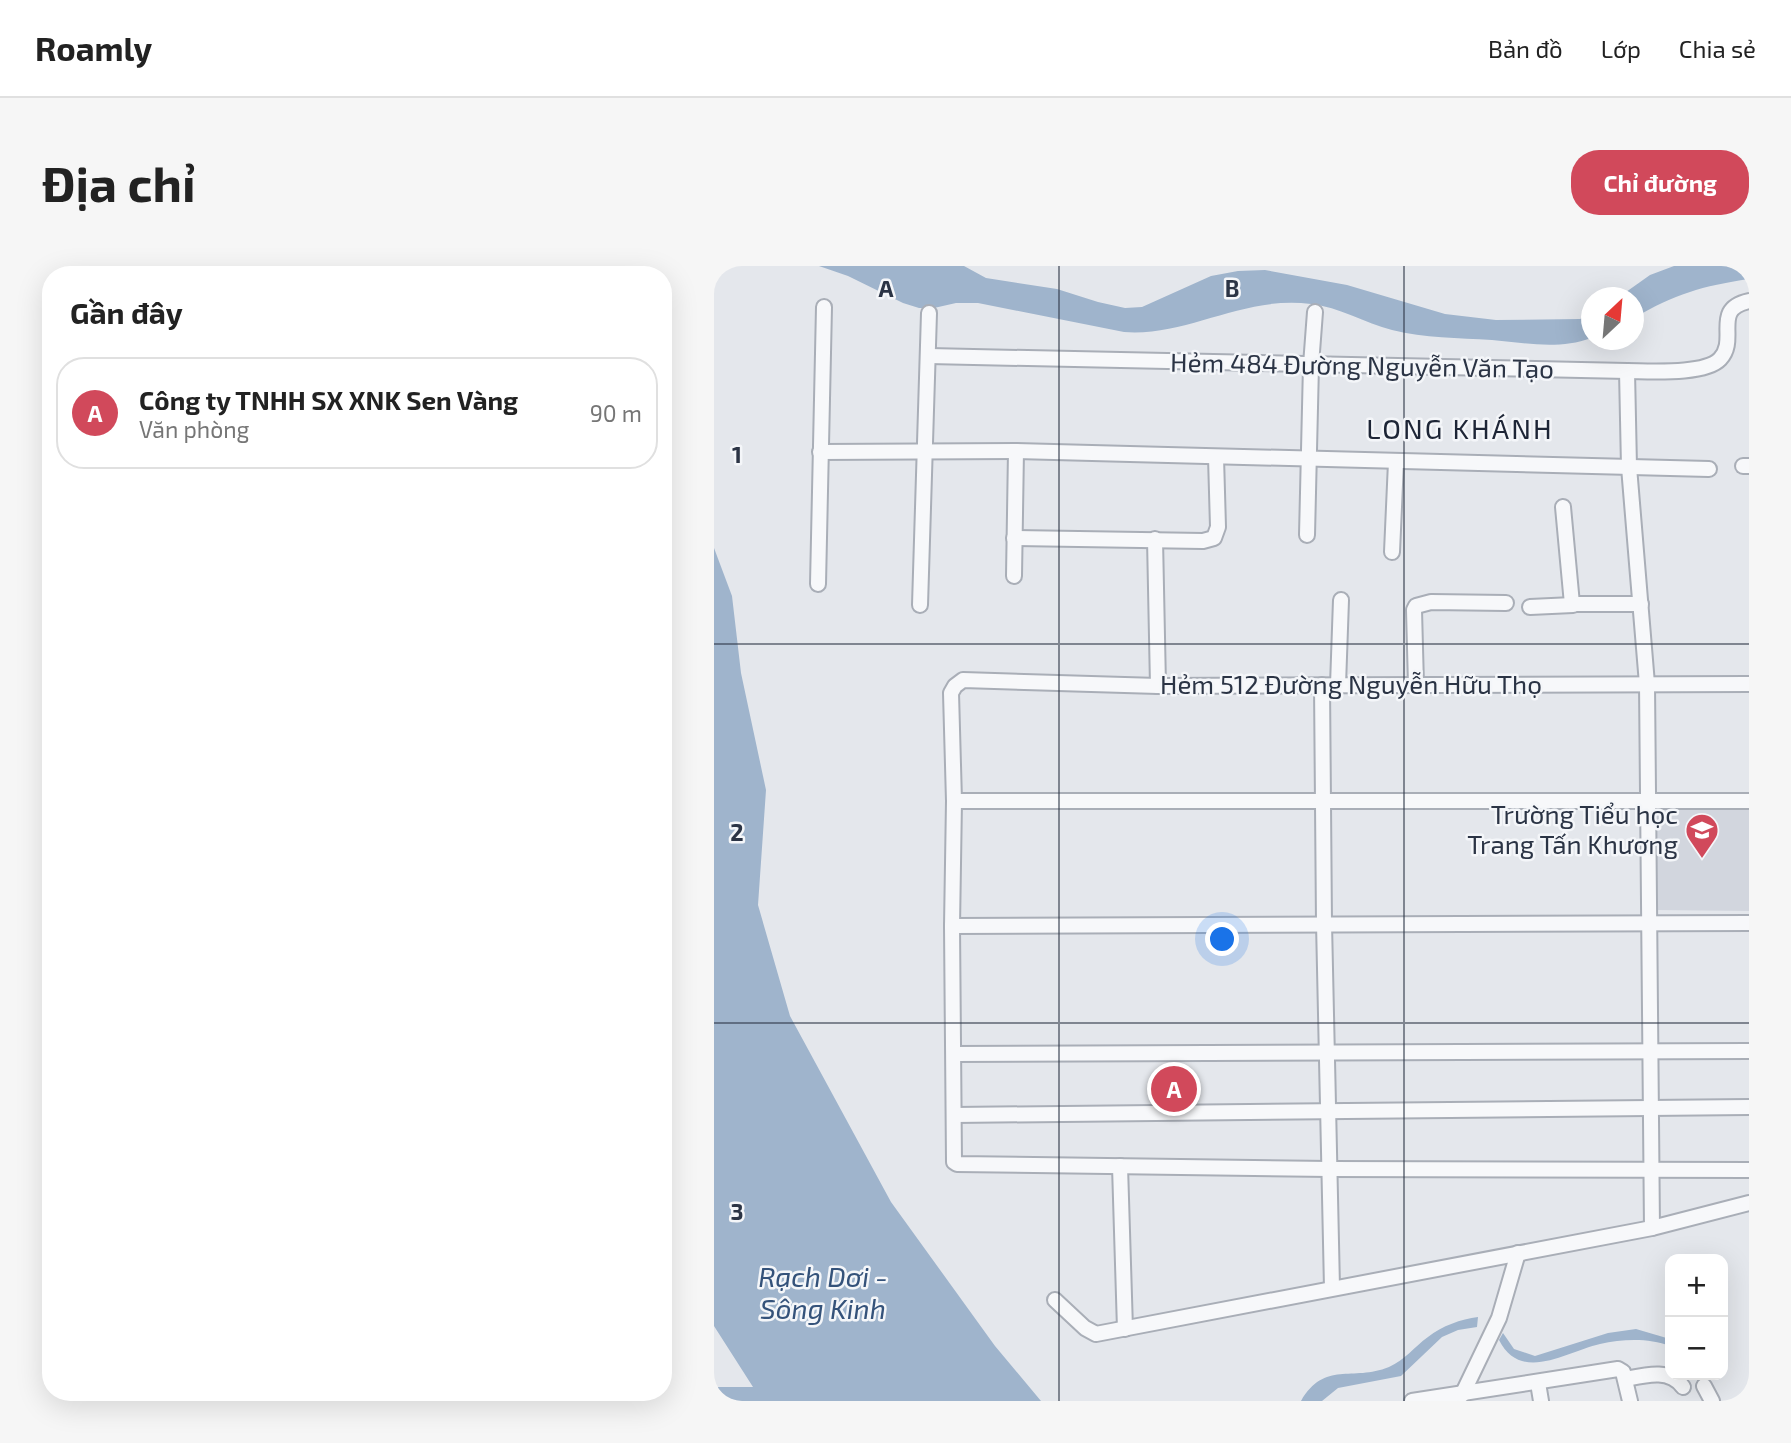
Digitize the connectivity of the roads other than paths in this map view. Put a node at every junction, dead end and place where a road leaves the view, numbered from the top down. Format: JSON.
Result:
{"nodes":[{"id":1,"x":1749,"y":301,"type":"edge"},
{"id":2,"x":824,"y":307,"type":"dead end"},
{"id":3,"x":1315,"y":312,"type":"dead end"},
{"id":4,"x":929,"y":313,"type":"dead end"},
{"id":5,"x":929,"y":356,"type":"junction"},
{"id":6,"x":1311,"y":365,"type":"junction"},
{"id":7,"x":1627,"y":371,"type":"junction"},
{"id":8,"x":926,"y":450,"type":"junction"},
{"id":9,"x":1016,"y":451,"type":"junction"},
{"id":10,"x":820,"y":452,"type":"junction"},
{"id":11,"x":1216,"y":457,"type":"junction"},
{"id":12,"x":1309,"y":460,"type":"junction"},
{"id":13,"x":1396,"y":462,"type":"junction"},
{"id":14,"x":1629,"y":467,"type":"junction"},
{"id":15,"x":1709,"y":469,"type":"dead end"},
{"id":16,"x":1563,"y":507,"type":"dead end"},
{"id":17,"x":1307,"y":535,"type":"dead end"},
{"id":18,"x":1013,"y":538,"type":"junction"},
{"id":19,"x":1155,"y":539,"type":"junction"},
{"id":20,"x":1392,"y":552,"type":"dead end"},
{"id":21,"x":1014,"y":576,"type":"dead end"},
{"id":22,"x":818,"y":584,"type":"dead end"},
{"id":23,"x":1340,"y":600,"type":"dead end"},
{"id":24,"x":1506,"y":603,"type":"dead end"},
{"id":25,"x":1641,"y":604,"type":"junction"},
{"id":26,"x":920,"y":605,"type":"dead end"},
{"id":27,"x":1573,"y":606,"type":"junction"},
{"id":28,"x":1530,"y":607,"type":"dead end"},
{"id":29,"x":1647,"y":684,"type":"junction"},
{"id":30,"x":1749,"y":684,"type":"edge"},
{"id":31,"x":1322,"y":685,"type":"junction"},
{"id":32,"x":1338,"y":685,"type":"junction"},
{"id":33,"x":1416,"y":685,"type":"junction"},
{"id":34,"x":1158,"y":686,"type":"junction"},
{"id":35,"x":954,"y":801,"type":"junction"},
{"id":36,"x":1323,"y":801,"type":"junction"},
{"id":37,"x":1647,"y":801,"type":"junction"},
{"id":38,"x":1749,"y":801,"type":"edge"},
{"id":39,"x":1324,"y":923,"type":"junction"},
{"id":40,"x":1647,"y":923,"type":"junction"},
{"id":41,"x":1749,"y":923,"type":"edge"},
{"id":42,"x":952,"y":926,"type":"junction"},
{"id":43,"x":1649,"y":1051,"type":"junction"},
{"id":44,"x":1749,"y":1051,"type":"edge"},
{"id":45,"x":1327,"y":1053,"type":"junction"},
{"id":46,"x":954,"y":1054,"type":"junction"},
{"id":47,"x":1749,"y":1107,"type":"edge"},
{"id":48,"x":1650,"y":1108,"type":"junction"},
{"id":49,"x":1328,"y":1111,"type":"junction"},
{"id":50,"x":955,"y":1115,"type":"junction"},
{"id":51,"x":1119,"y":1166,"type":"junction"},
{"id":52,"x":1329,"y":1169,"type":"junction"},
{"id":53,"x":1651,"y":1169,"type":"junction"},
{"id":54,"x":1749,"y":1170,"type":"edge"},
{"id":55,"x":1749,"y":1203,"type":"edge"},
{"id":56,"x":1652,"y":1228,"type":"junction"},
{"id":57,"x":1518,"y":1253,"type":"junction"},
{"id":58,"x":1332,"y":1288,"type":"junction"},
{"id":59,"x":1055,"y":1300,"type":"dead end"},
{"id":60,"x":1125,"y":1329,"type":"junction"},
{"id":61,"x":1626,"y":1379,"type":"junction"},
{"id":62,"x":1538,"y":1383,"type":"junction"},
{"id":63,"x":1704,"y":1386,"type":"dead end"},
{"id":64,"x":1683,"y":1387,"type":"dead end"},
{"id":65,"x":1462,"y":1395,"type":"junction"},
{"id":66,"x":1447,"y":1399,"type":"edge"},
{"id":67,"x":1412,"y":1401,"type":"edge"},
{"id":68,"x":1541,"y":1401,"type":"edge"},
{"id":69,"x":1630,"y":1401,"type":"edge"},
{"id":70,"x":1712,"y":1401,"type":"edge"}],
"edges":[{"from":1,"to":7,"type":"street","name":"Hẻm 484 Đường Nguyễn Văn Tạo"},
{"from":2,"to":10,"type":"street"},
{"from":3,"to":6,"type":"street"},
{"from":4,"to":5,"type":"street"},
{"from":5,"to":6,"type":"street","name":"Hẻm 484 Đường Nguyễn Văn Tạo"},
{"from":5,"to":8,"type":"street"},
{"from":6,"to":7,"type":"street","name":"Hẻm 484 Đường Nguyễn Văn Tạo"},
{"from":6,"to":12,"type":"street"},
{"from":7,"to":14,"type":"street"},
{"from":8,"to":9,"type":"street"},
{"from":8,"to":10,"type":"street"},
{"from":8,"to":26,"type":"street"},
{"from":9,"to":11,"type":"street"},
{"from":9,"to":18,"type":"street"},
{"from":10,"to":22,"type":"street"},
{"from":11,"to":12,"type":"street"},
{"from":11,"to":19,"type":"street"},
{"from":12,"to":13,"type":"street"},
{"from":12,"to":17,"type":"street"},
{"from":13,"to":14,"type":"street"},
{"from":13,"to":20,"type":"street"},
{"from":14,"to":15,"type":"street"},
{"from":14,"to":25,"type":"street"},
{"from":16,"to":27,"type":"street"},
{"from":18,"to":19,"type":"street"},
{"from":18,"to":21,"type":"street"},
{"from":19,"to":34,"type":"street"},
{"from":23,"to":32,"type":"street"},
{"from":24,"to":33,"type":"street"},
{"from":25,"to":27,"type":"street"},
{"from":25,"to":29,"type":"street"},
{"from":27,"to":28,"type":"street"},
{"from":29,"to":30,"type":"street","name":"Hẻm 512 Đường Nguyễn Hữu Thọ"},
{"from":29,"to":33,"type":"street","name":"Hẻm 512 Đường Nguyễn Hữu Thọ"},
{"from":29,"to":37,"type":"street"},
{"from":31,"to":32,"type":"street","name":"Hẻm 512 Đường Nguyễn Hữu Thọ"},
{"from":31,"to":34,"type":"street","name":"Hẻm 512 Đường Nguyễn Hữu Thọ"},
{"from":31,"to":36,"type":"street"},
{"from":32,"to":33,"type":"street","name":"Hẻm 512 Đường Nguyễn Hữu Thọ"},
{"from":34,"to":35,"type":"street","name":"Hẻm 512 Đường Nguyễn Hữu Thọ"},
{"from":35,"to":36,"type":"street"},
{"from":35,"to":42,"type":"street"},
{"from":36,"to":37,"type":"street"},
{"from":36,"to":39,"type":"street"},
{"from":37,"to":38,"type":"street"},
{"from":37,"to":40,"type":"street"},
{"from":39,"to":40,"type":"street"},
{"from":39,"to":42,"type":"street"},
{"from":39,"to":45,"type":"street"},
{"from":40,"to":41,"type":"street"},
{"from":40,"to":43,"type":"street"},
{"from":42,"to":46,"type":"street"},
{"from":43,"to":44,"type":"street"},
{"from":43,"to":45,"type":"street"},
{"from":43,"to":48,"type":"street"},
{"from":45,"to":46,"type":"street"},
{"from":45,"to":49,"type":"street"},
{"from":46,"to":50,"type":"street"},
{"from":47,"to":48,"type":"street"},
{"from":48,"to":49,"type":"street"},
{"from":48,"to":53,"type":"street"},
{"from":49,"to":50,"type":"street"},
{"from":49,"to":52,"type":"street"},
{"from":50,"to":51,"type":"street"},
{"from":51,"to":52,"type":"street"},
{"from":51,"to":60,"type":"street"},
{"from":52,"to":53,"type":"street"},
{"from":52,"to":58,"type":"street"},
{"from":53,"to":54,"type":"street"},
{"from":53,"to":56,"type":"street"},
{"from":55,"to":56,"type":"street"},
{"from":56,"to":57,"type":"street"},
{"from":57,"to":58,"type":"street"},
{"from":57,"to":65,"type":"street"},
{"from":58,"to":60,"type":"street"},
{"from":59,"to":60,"type":"street"},
{"from":61,"to":62,"type":"street"},
{"from":61,"to":64,"type":"street"},
{"from":61,"to":69,"type":"street"},
{"from":62,"to":65,"type":"street"},
{"from":62,"to":68,"type":"street"},
{"from":63,"to":70,"type":"street"},
{"from":65,"to":66,"type":"street"},
{"from":66,"to":67,"type":"street"}]}
